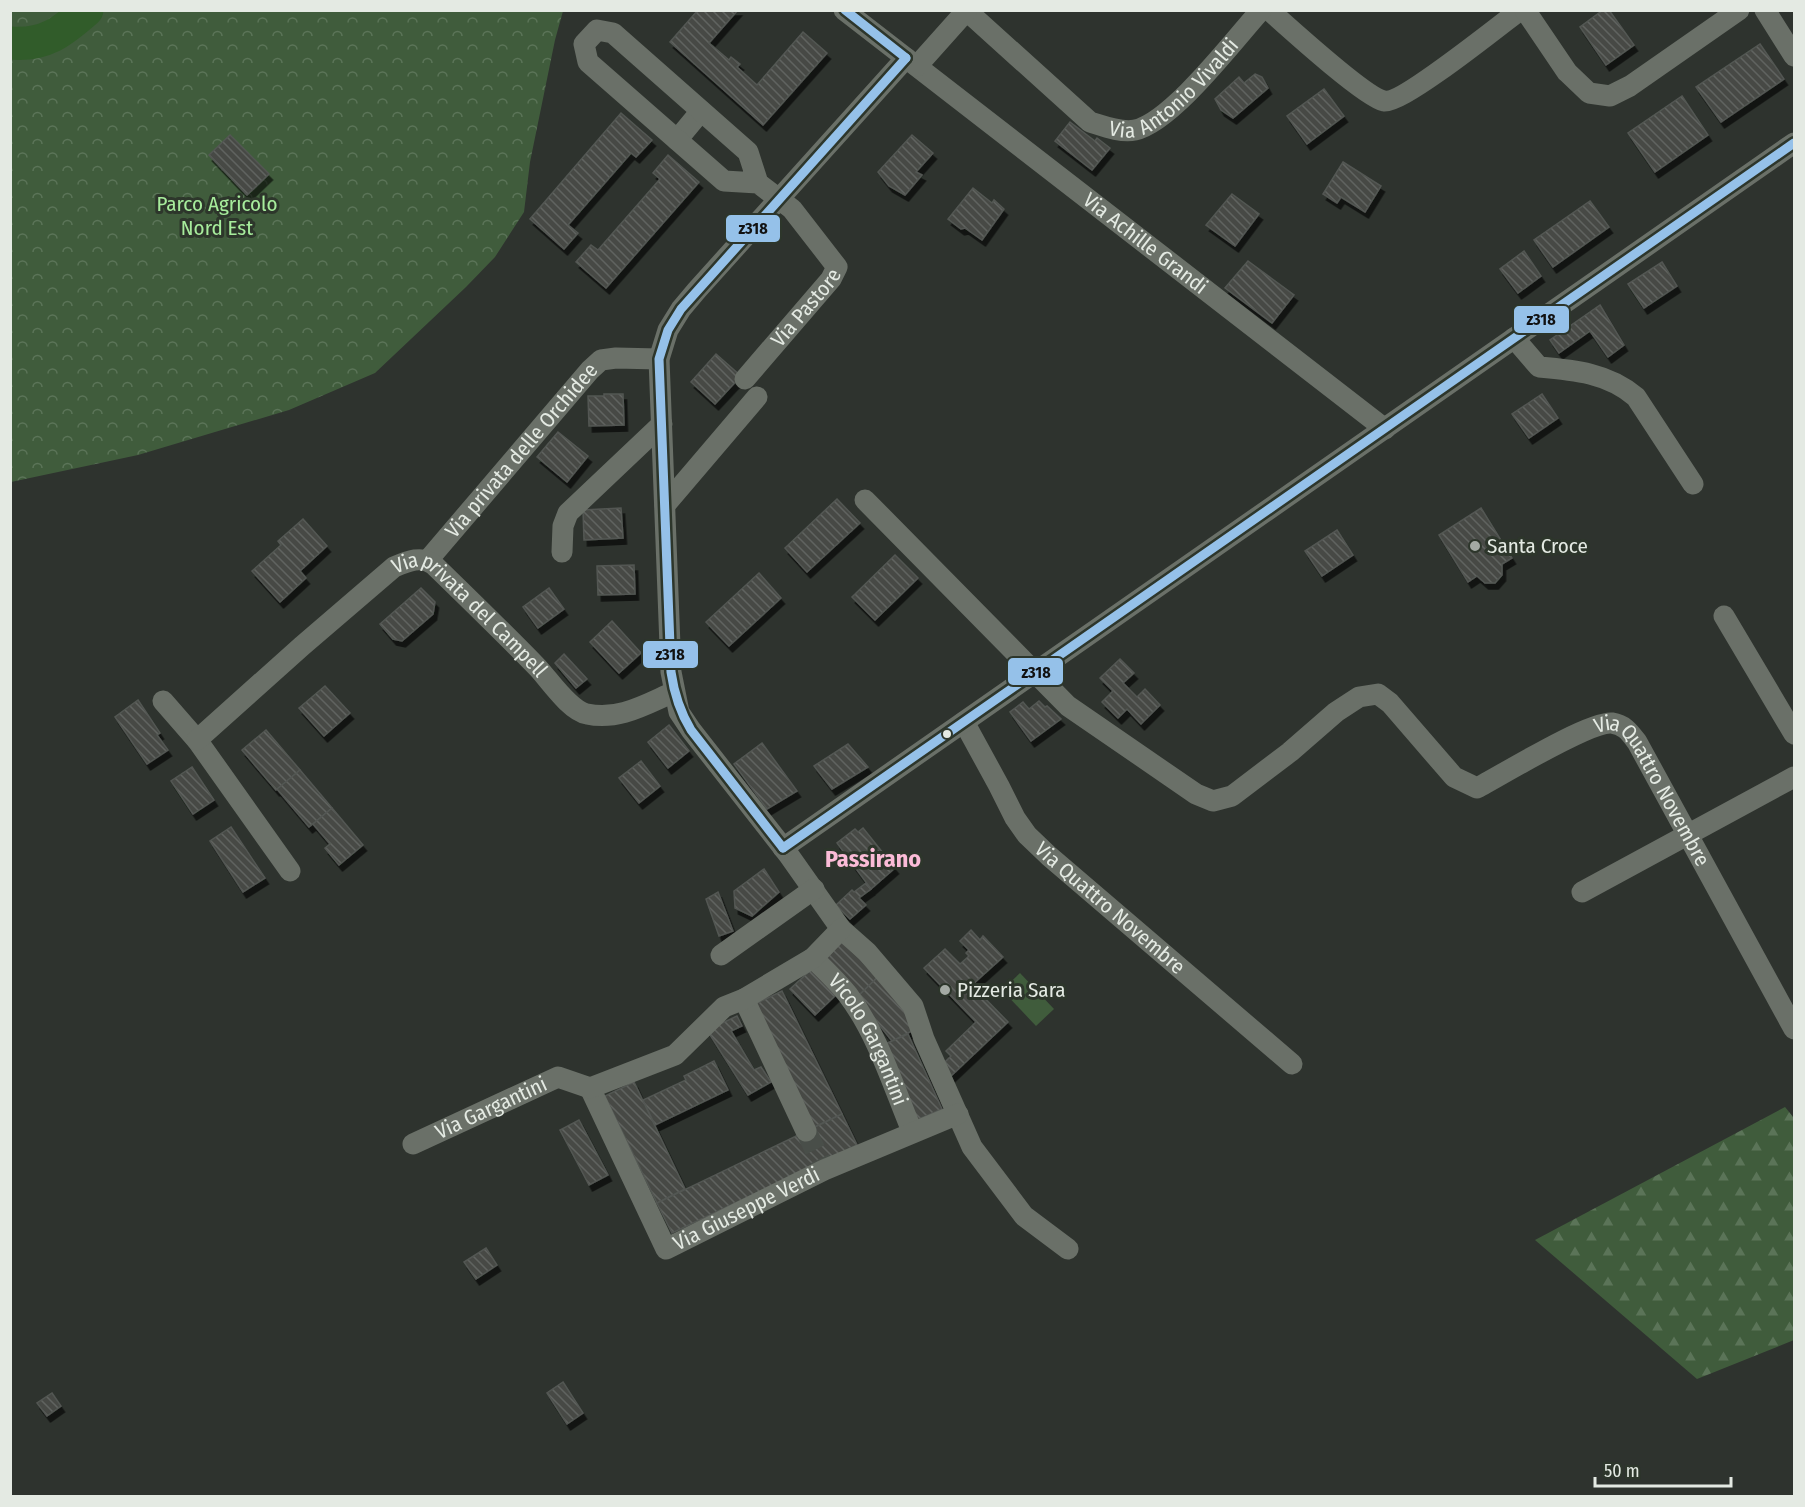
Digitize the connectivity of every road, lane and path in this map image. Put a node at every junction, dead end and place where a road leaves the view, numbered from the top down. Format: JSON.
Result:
{"nodes":[{"id":1,"x":844,"y":10,"type":"edge"},
{"id":2,"x":1261,"y":10,"type":"edge"},
{"id":3,"x":1269,"y":10,"type":"edge"},
{"id":4,"x":1520,"y":10,"type":"edge"},
{"id":5,"x":1526,"y":10,"type":"edge"},
{"id":6,"x":1739,"y":10,"type":"edge"},
{"id":7,"x":1765,"y":10,"type":"edge"},
{"id":8,"x":967,"y":11,"type":"edge"},
{"id":9,"x":1794,"y":56,"type":"edge"},
{"id":10,"x":911,"y":62,"type":"junction"},
{"id":11,"x":701,"y":111,"type":"junction"},
{"id":12,"x":677,"y":140,"type":"junction"},
{"id":13,"x":1794,"y":143,"type":"edge"},
{"id":14,"x":758,"y":183,"type":"junction"},
{"id":15,"x":780,"y":199,"type":"junction"},
{"id":16,"x":1514,"y":338,"type":"junction"},
{"id":17,"x":659,"y":359,"type":"junction"},
{"id":18,"x":745,"y":379,"type":"dead end"},
{"id":19,"x":757,"y":398,"type":"dead end"},
{"id":20,"x":662,"y":424,"type":"junction"},
{"id":21,"x":1385,"y":429,"type":"junction"},
{"id":22,"x":1693,"y":484,"type":"dead end"},
{"id":23,"x":865,"y":500,"type":"dead end"},
{"id":24,"x":665,"y":505,"type":"junction"},
{"id":25,"x":562,"y":552,"type":"dead end"},
{"id":26,"x":428,"y":560,"type":"junction"},
{"id":27,"x":1724,"y":616,"type":"dead end"},
{"id":28,"x":1036,"y":672,"type":"junction"},
{"id":29,"x":674,"y":692,"type":"junction"},
{"id":30,"x":163,"y":701,"type":"dead end"},
{"id":31,"x":964,"y":722,"type":"junction"},
{"id":32,"x":1794,"y":734,"type":"edge"},
{"id":33,"x":197,"y":740,"type":"junction"},
{"id":34,"x":1794,"y":777,"type":"edge"},
{"id":35,"x":1688,"y":835,"type":"junction"},
{"id":36,"x":783,"y":848,"type":"junction"},
{"id":37,"x":290,"y":871,"type":"dead end"},
{"id":38,"x":814,"y":889,"type":"junction"},
{"id":39,"x":1582,"y":892,"type":"dead end"},
{"id":40,"x":842,"y":930,"type":"junction"},
{"id":41,"x":721,"y":955,"type":"dead end"},
{"id":42,"x":813,"y":958,"type":"junction"},
{"id":43,"x":744,"y":999,"type":"junction"},
{"id":44,"x":1794,"y":1029,"type":"edge"},
{"id":45,"x":1292,"y":1064,"type":"dead end"},
{"id":46,"x":590,"y":1088,"type":"junction"},
{"id":47,"x":958,"y":1114,"type":"junction"},
{"id":48,"x":806,"y":1131,"type":"tunnel mouth"},
{"id":49,"x":912,"y":1131,"type":"junction"},
{"id":50,"x":412,"y":1144,"type":"dead end"},
{"id":51,"x":1068,"y":1249,"type":"dead end"}],
"edges":[{"from":1,"to":10,"type":"street","name":"Via Achille Grandi"},
{"from":2,"to":8,"type":"street","name":"Via Antonio Vivaldi"},
{"from":3,"to":4,"type":"street"},
{"from":5,"to":6,"type":"street"},
{"from":7,"to":9,"type":"street"},
{"from":8,"to":10,"type":"street"},
{"from":10,"to":15,"type":"street"},
{"from":10,"to":21,"type":"street","name":"Via Achille Grandi"},
{"from":11,"to":12,"type":"street"},
{"from":11,"to":12,"type":"street"},
{"from":11,"to":14,"type":"street"},
{"from":12,"to":14,"type":"street"},
{"from":13,"to":16,"type":"street"},
{"from":14,"to":15,"type":"street","name":"Via Pastore"},
{"from":15,"to":17,"type":"street"},
{"from":15,"to":18,"type":"street","name":"Via Pastore"},
{"from":16,"to":21,"type":"street"},
{"from":16,"to":22,"type":"street"},
{"from":17,"to":20,"type":"street"},
{"from":17,"to":26,"type":"street","name":"Via privata delle Orchidee"},
{"from":19,"to":24,"type":"street"},
{"from":20,"to":24,"type":"street"},
{"from":20,"to":25,"type":"street"},
{"from":21,"to":28,"type":"street"},
{"from":23,"to":28,"type":"street","name":"Via Quattro Novembre"},
{"from":24,"to":29,"type":"street"},
{"from":26,"to":29,"type":"street","name":"Via privata del Campell"},
{"from":26,"to":33,"type":"street","name":"Via privata del Campell"},
{"from":27,"to":32,"type":"street"},
{"from":28,"to":31,"type":"street"},
{"from":28,"to":35,"type":"street","name":"Via Quattro Novembre"},
{"from":29,"to":36,"type":"street"},
{"from":30,"to":33,"type":"street"},
{"from":31,"to":36,"type":"street"},
{"from":31,"to":45,"type":"street","name":"Via Quattro Novembre"},
{"from":33,"to":37,"type":"street"},
{"from":34,"to":35,"type":"street"},
{"from":35,"to":39,"type":"street"},
{"from":35,"to":44,"type":"street","name":"Via Quattro Novembre"},
{"from":36,"to":38,"type":"street"},
{"from":38,"to":40,"type":"street"},
{"from":38,"to":41,"type":"street"},
{"from":40,"to":42,"type":"street"},
{"from":40,"to":47,"type":"street"},
{"from":42,"to":43,"type":"street"},
{"from":42,"to":49,"type":"street","name":"Vicolo Gargantini"},
{"from":43,"to":46,"type":"street"},
{"from":43,"to":48,"type":"street"},
{"from":46,"to":49,"type":"street","name":"Via Giuseppe Verdi"},
{"from":46,"to":50,"type":"street","name":"Via Gargantini"},
{"from":47,"to":49,"type":"street","name":"Via Giuseppe Verdi"},
{"from":47,"to":51,"type":"street"}]}
